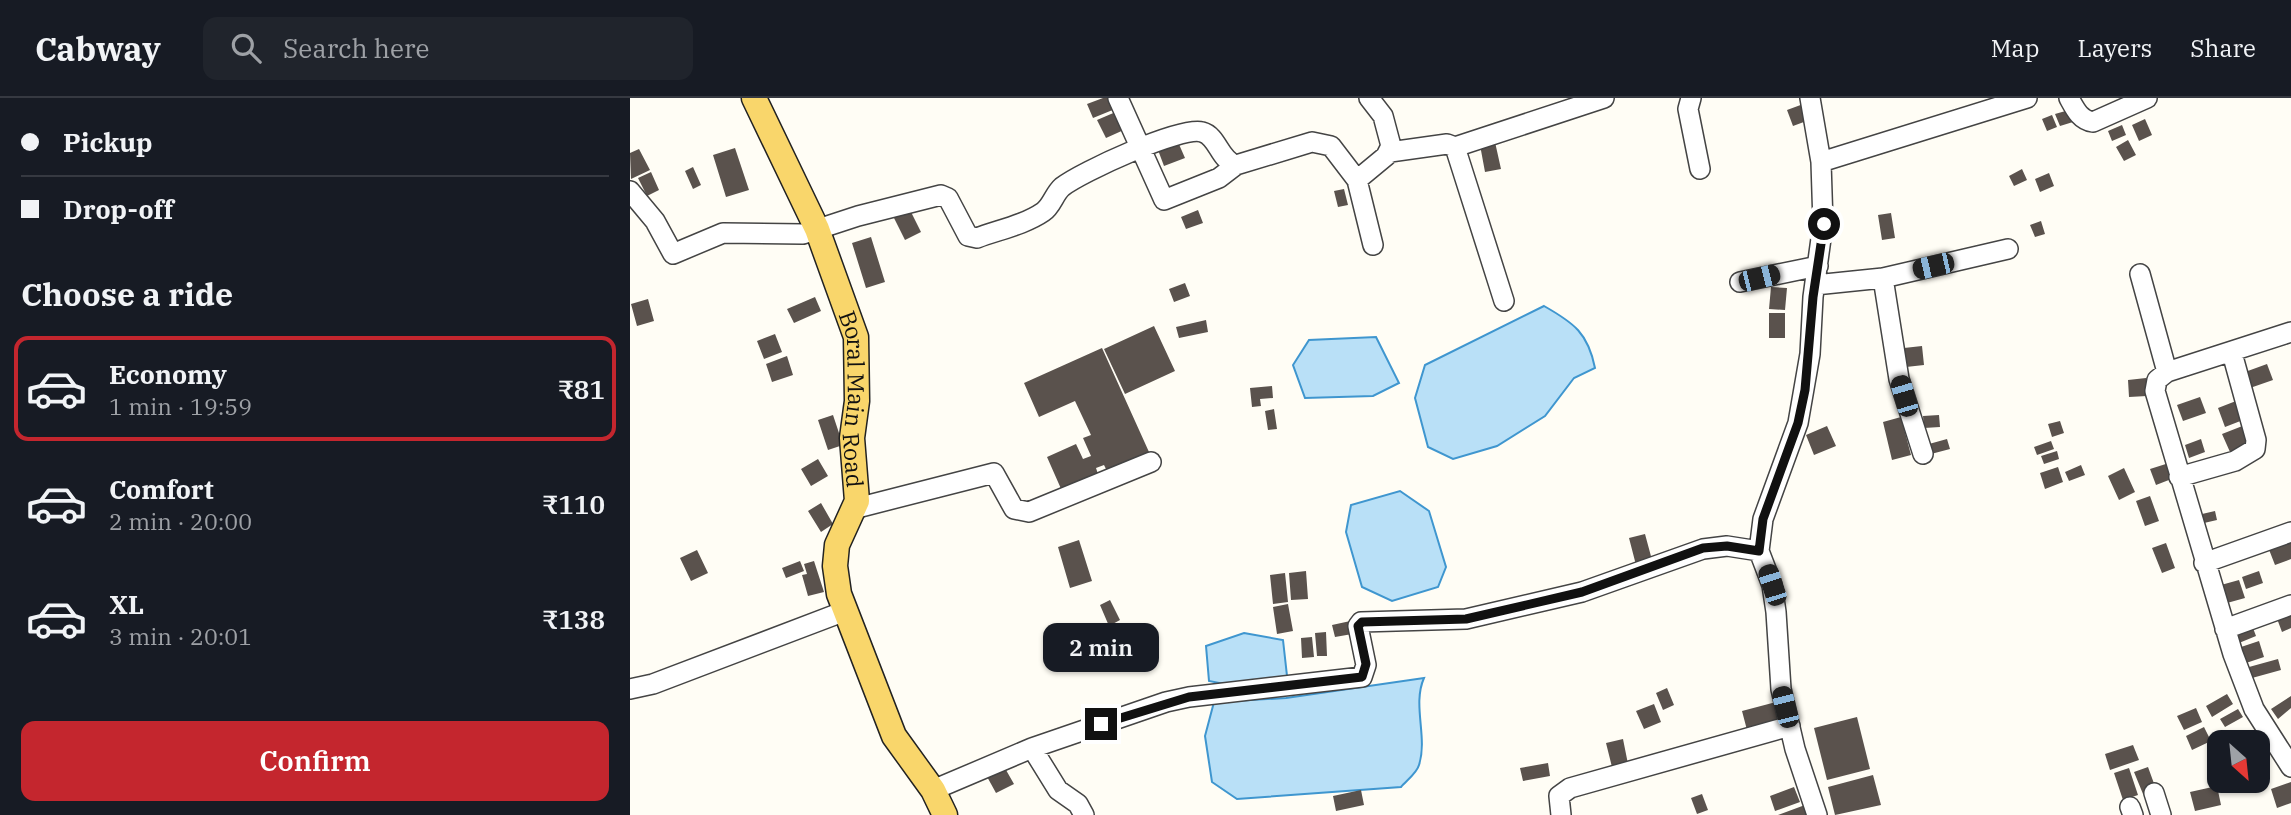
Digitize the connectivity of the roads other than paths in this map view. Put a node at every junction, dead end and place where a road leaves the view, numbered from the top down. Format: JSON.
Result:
{"nodes":[{"id":1,"x":754,"y":98,"type":"edge"},
{"id":2,"x":1118,"y":98,"type":"edge"},
{"id":3,"x":1369,"y":98,"type":"edge"},
{"id":4,"x":1604,"y":98,"type":"edge"},
{"id":5,"x":1690,"y":98,"type":"edge"},
{"id":6,"x":1810,"y":98,"type":"edge"},
{"id":7,"x":2027,"y":98,"type":"edge"},
{"id":8,"x":2069,"y":98,"type":"edge"},
{"id":9,"x":2147,"y":98,"type":"edge"},
{"id":10,"x":1455,"y":147,"type":"junction"},
{"id":11,"x":1139,"y":148,"type":"junction"},
{"id":12,"x":1390,"y":152,"type":"junction"},
{"id":13,"x":1821,"y":162,"type":"junction"},
{"id":14,"x":1236,"y":166,"type":"junction"},
{"id":15,"x":1700,"y":169,"type":"dead end"},
{"id":16,"x":1357,"y":180,"type":"junction"},
{"id":17,"x":630,"y":191,"type":"edge"},
{"id":18,"x":817,"y":229,"type":"junction"},
{"id":19,"x":1373,"y":245,"type":"dead end"},
{"id":20,"x":2008,"y":249,"type":"dead end"},
{"id":21,"x":2140,"y":274,"type":"dead end"},
{"id":22,"x":1817,"y":276,"type":"junction"},
{"id":23,"x":1883,"y":278,"type":"junction"},
{"id":24,"x":1740,"y":282,"type":"dead end"},
{"id":25,"x":1504,"y":301,"type":"dead end"},
{"id":26,"x":2291,"y":332,"type":"edge"},
{"id":27,"x":2232,"y":353,"type":"junction"},
{"id":28,"x":2167,"y":372,"type":"junction"},
{"id":29,"x":1923,"y":454,"type":"dead end"},
{"id":30,"x":1151,"y":462,"type":"dead end"},
{"id":31,"x":2179,"y":477,"type":"junction"},
{"id":32,"x":853,"y":509,"type":"junction"},
{"id":33,"x":2291,"y":532,"type":"edge"},
{"id":34,"x":1759,"y":551,"type":"junction"},
{"id":35,"x":2204,"y":563,"type":"junction"},
{"id":36,"x":2291,"y":605,"type":"edge"},
{"id":37,"x":845,"y":611,"type":"junction"},
{"id":38,"x":2225,"y":628,"type":"junction"},
{"id":39,"x":630,"y":689,"type":"edge"},
{"id":40,"x":1790,"y":726,"type":"junction"},
{"id":41,"x":1031,"y":748,"type":"junction"},
{"id":42,"x":2291,"y":767,"type":"edge"},
{"id":43,"x":933,"y":790,"type":"junction"},
{"id":44,"x":2154,"y":793,"type":"dead end"},
{"id":45,"x":945,"y":815,"type":"edge"},
{"id":46,"x":1084,"y":815,"type":"edge"},
{"id":47,"x":1561,"y":815,"type":"edge"},
{"id":48,"x":1817,"y":815,"type":"edge"},
{"id":49,"x":2161,"y":815,"type":"edge"}],
"edges":[{"from":1,"to":18,"type":"main road","name":"Boral Main Road"},
{"from":2,"to":11,"type":"street"},
{"from":3,"to":12,"type":"street"},
{"from":4,"to":10,"type":"street"},
{"from":5,"to":15,"type":"street"},
{"from":6,"to":13,"type":"street"},
{"from":7,"to":13,"type":"street"},
{"from":8,"to":9,"type":"street"},
{"from":10,"to":12,"type":"street"},
{"from":10,"to":25,"type":"street"},
{"from":11,"to":14,"type":"street"},
{"from":11,"to":14,"type":"street"},
{"from":11,"to":18,"type":"street"},
{"from":12,"to":16,"type":"street"},
{"from":13,"to":22,"type":"street"},
{"from":14,"to":16,"type":"street"},
{"from":16,"to":19,"type":"street"},
{"from":17,"to":18,"type":"street"},
{"from":18,"to":32,"type":"main road","name":"Boral Main Road"},
{"from":20,"to":23,"type":"street"},
{"from":21,"to":28,"type":"street"},
{"from":22,"to":23,"type":"street"},
{"from":22,"to":24,"type":"street"},
{"from":22,"to":34,"type":"street"},
{"from":23,"to":29,"type":"street"},
{"from":26,"to":27,"type":"street"},
{"from":27,"to":28,"type":"street"},
{"from":27,"to":31,"type":"street"},
{"from":28,"to":31,"type":"street"},
{"from":30,"to":32,"type":"street"},
{"from":31,"to":35,"type":"street"},
{"from":32,"to":37,"type":"main road","name":"Boral Main Road"},
{"from":33,"to":35,"type":"street"},
{"from":34,"to":40,"type":"street"},
{"from":34,"to":41,"type":"street"},
{"from":35,"to":38,"type":"street"},
{"from":36,"to":38,"type":"street"},
{"from":37,"to":39,"type":"street"},
{"from":37,"to":43,"type":"main road","name":"Boral Main Road"},
{"from":38,"to":42,"type":"street"},
{"from":40,"to":47,"type":"street"},
{"from":40,"to":48,"type":"street"},
{"from":41,"to":43,"type":"street"},
{"from":41,"to":46,"type":"street"},
{"from":43,"to":45,"type":"main road","name":"Boral Main Road"},
{"from":44,"to":49,"type":"street"}]}
